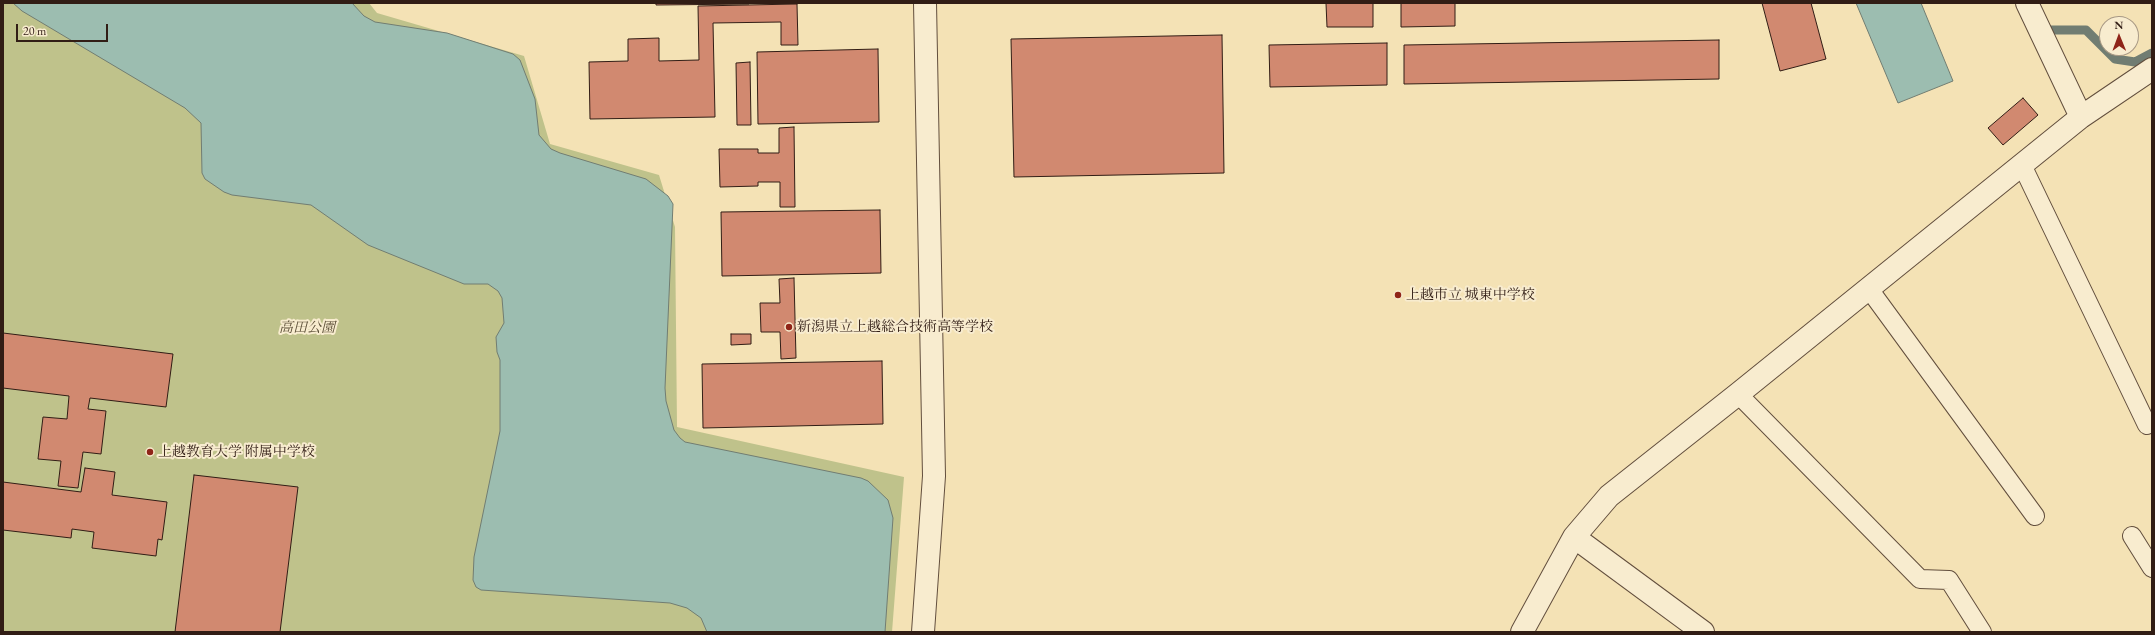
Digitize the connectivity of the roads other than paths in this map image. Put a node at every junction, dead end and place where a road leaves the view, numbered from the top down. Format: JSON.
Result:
{"nodes":[{"id":1,"x":925,"y":3,"type":"edge"},
{"id":2,"x":2027,"y":3,"type":"edge"},
{"id":3,"x":2152,"y":70,"type":"edge"},
{"id":4,"x":2081,"y":118,"type":"junction"},
{"id":5,"x":2022,"y":165,"type":"junction"},
{"id":6,"x":1869,"y":289,"type":"junction"},
{"id":7,"x":1738,"y":394,"type":"junction"},
{"id":8,"x":2146,"y":425,"type":"dead end"},
{"id":9,"x":2035,"y":516,"type":"dead end"},
{"id":10,"x":2132,"y":536,"type":"dead end"},
{"id":11,"x":1574,"y":537,"type":"junction"},
{"id":12,"x":2152,"y":568,"type":"edge"},
{"id":13,"x":923,"y":632,"type":"edge"},
{"id":14,"x":1522,"y":632,"type":"edge"},
{"id":15,"x":1703,"y":632,"type":"edge"},
{"id":16,"x":1982,"y":632,"type":"edge"}],
"edges":[{"from":1,"to":13,"type":"street"},
{"from":2,"to":4,"type":"street"},
{"from":3,"to":4,"type":"street"},
{"from":4,"to":5,"type":"street"},
{"from":5,"to":6,"type":"street"},
{"from":5,"to":8,"type":"lane"},
{"from":6,"to":7,"type":"street"},
{"from":6,"to":9,"type":"lane"},
{"from":7,"to":11,"type":"street"},
{"from":7,"to":16,"type":"lane"},
{"from":10,"to":12,"type":"lane"},
{"from":11,"to":14,"type":"street"},
{"from":11,"to":15,"type":"street"}]}
